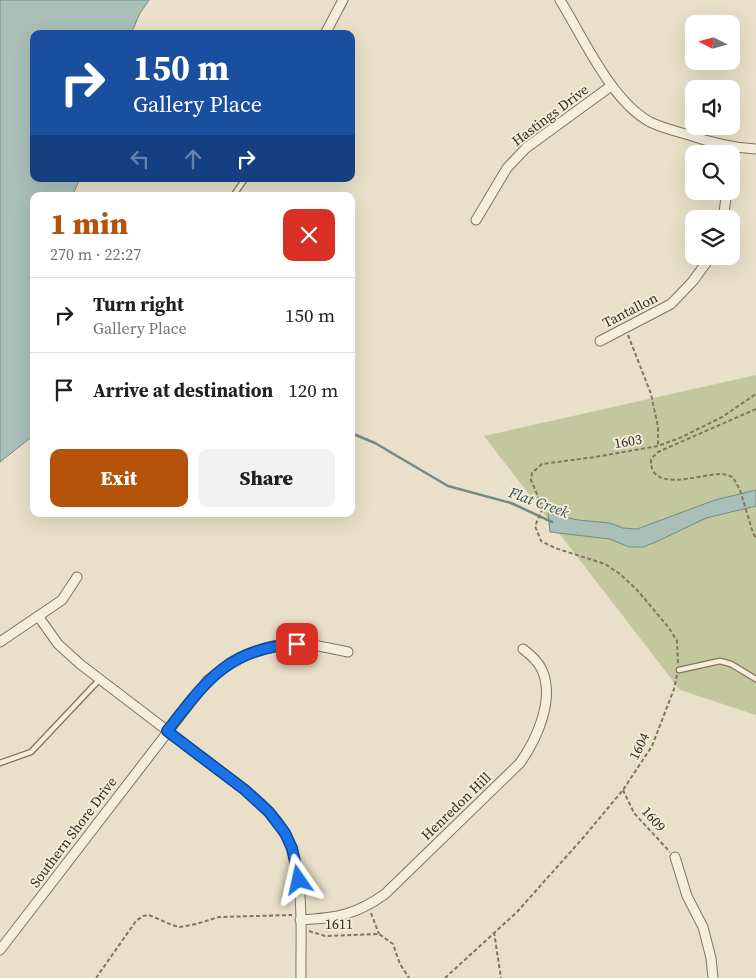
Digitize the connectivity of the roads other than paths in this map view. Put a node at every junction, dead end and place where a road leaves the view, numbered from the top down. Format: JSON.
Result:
{"nodes":[{"id":1,"x":344,"y":0,"type":"edge"},
{"id":2,"x":560,"y":0,"type":"edge"},
{"id":3,"x":327,"y":30,"type":"edge"},
{"id":4,"x":611,"y":86,"type":"junction"},
{"id":5,"x":712,"y":145,"type":"edge"},
{"id":6,"x":756,"y":149,"type":"edge"},
{"id":7,"x":740,"y":151,"type":"edge"},
{"id":8,"x":476,"y":220,"type":"dead end"},
{"id":9,"x":705,"y":265,"type":"edge"},
{"id":10,"x":600,"y":340,"type":"dead end"},
{"id":11,"x":77,"y":577,"type":"dead end"},
{"id":12,"x":38,"y":616,"type":"junction"},
{"id":13,"x":0,"y":642,"type":"edge"},
{"id":14,"x":523,"y":649,"type":"dead end"},
{"id":15,"x":348,"y":652,"type":"dead end"},
{"id":16,"x":679,"y":670,"type":"road end"},
{"id":17,"x":756,"y":679,"type":"edge"},
{"id":18,"x":99,"y":680,"type":"junction"},
{"id":19,"x":167,"y":731,"type":"junction"},
{"id":20,"x":0,"y":763,"type":"edge"},
{"id":21,"x":675,"y":857,"type":"road end"},
{"id":22,"x":300,"y":918,"type":"junction"},
{"id":23,"x":0,"y":950,"type":"edge"},
{"id":24,"x":300,"y":978,"type":"edge"},
{"id":25,"x":713,"y":978,"type":"edge"}],
"edges":[{"from":1,"to":3,"type":"street"},
{"from":2,"to":4,"type":"street"},
{"from":4,"to":5,"type":"street"},
{"from":4,"to":8,"type":"street","name":"Hastings Drive"},
{"from":6,"to":7,"type":"street"},
{"from":9,"to":10,"type":"street","name":"Tantallon"},
{"from":11,"to":12,"type":"street"},
{"from":12,"to":13,"type":"street"},
{"from":12,"to":18,"type":"street"},
{"from":14,"to":22,"type":"street","name":"Henredon Hill"},
{"from":15,"to":19,"type":"street","name":"Southern Shore Drive"},
{"from":16,"to":17,"type":"lane"},
{"from":18,"to":19,"type":"street"},
{"from":18,"to":20,"type":"lane"},
{"from":19,"to":22,"type":"street"},
{"from":19,"to":23,"type":"street","name":"Southern Shore Drive"},
{"from":21,"to":25,"type":"street"},
{"from":22,"to":24,"type":"street"}]}
